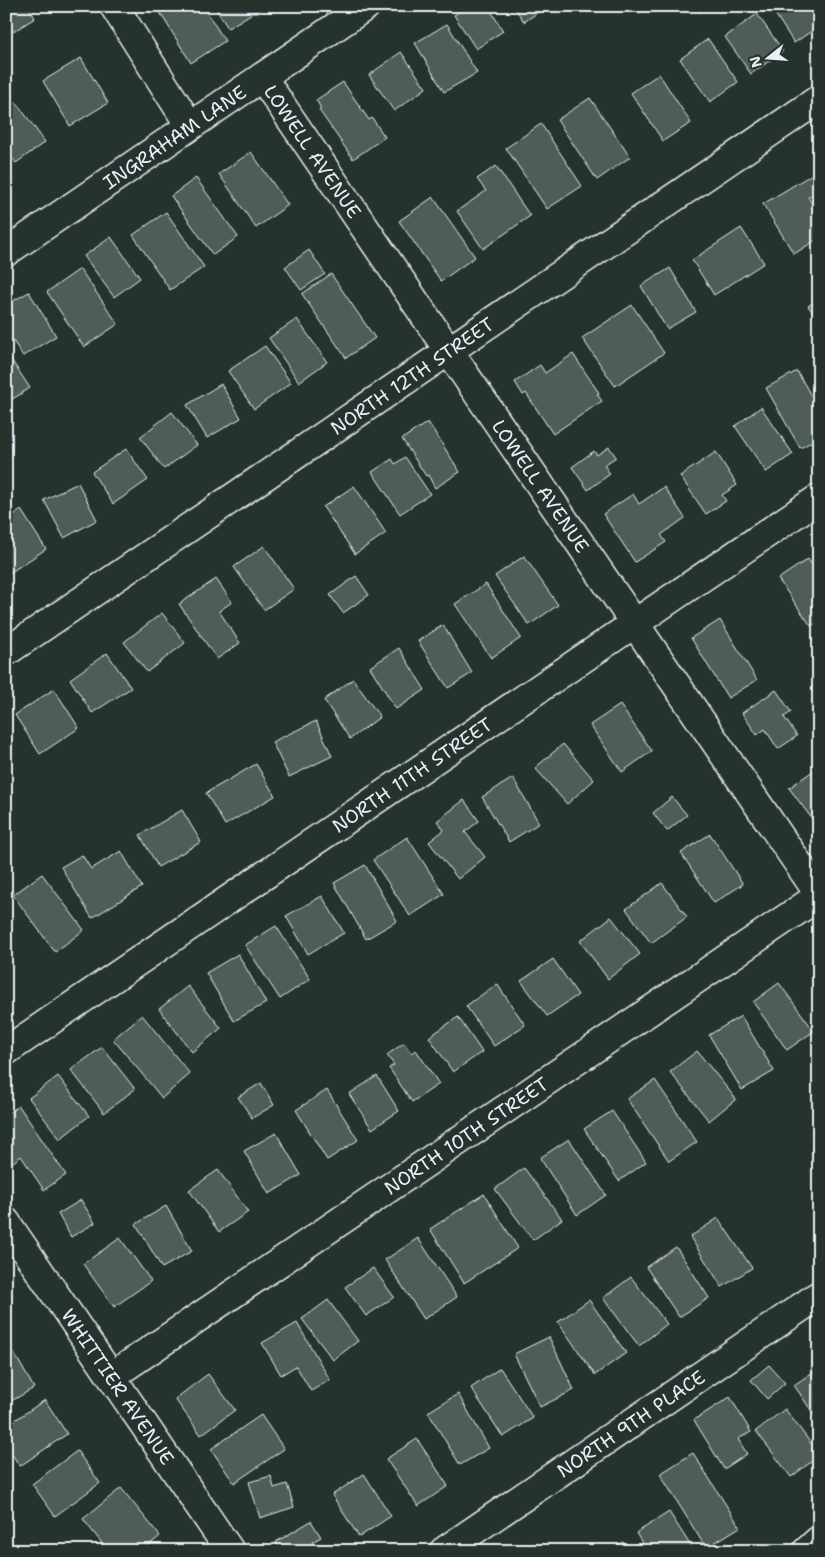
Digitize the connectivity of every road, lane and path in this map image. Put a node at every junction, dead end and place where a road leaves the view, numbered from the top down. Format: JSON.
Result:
{"nodes":[{"id":1,"x":114,"y":6,"type":"edge"},
{"id":2,"x":366,"y":6,"type":"edge"},
{"id":3,"x":262,"y":77,"type":"junction"},
{"id":4,"x":819,"y":99,"type":"edge"},
{"id":5,"x":190,"y":126,"type":"junction"},
{"id":6,"x":6,"y":252,"type":"edge"},
{"id":7,"x":448,"y":351,"type":"junction"},
{"id":8,"x":819,"y":498,"type":"edge"},
{"id":9,"x":634,"y":624,"type":"junction"},
{"id":10,"x":6,"y":652,"type":"edge"},
{"id":11,"x":819,"y":895,"type":"edge"},
{"id":12,"x":6,"y":1051,"type":"edge"},
{"id":13,"x":6,"y":1222,"type":"edge"},
{"id":14,"x":819,"y":1295,"type":"edge"},
{"id":15,"x":112,"y":1376,"type":"junction"},
{"id":16,"x":819,"y":1540,"type":"edge"},
{"id":17,"x":230,"y":1551,"type":"edge"},
{"id":18,"x":444,"y":1551,"type":"edge"},
{"id":19,"x":807,"y":1551,"type":"edge"}],
"edges":[{"from":1,"to":5,"type":"street"},
{"from":2,"to":3,"type":"street","name":"INGRAHAM LANE"},
{"from":3,"to":5,"type":"street","name":"INGRAHAM LANE"},
{"from":3,"to":7,"type":"street","name":"LOWELL AVENUE"},
{"from":4,"to":7,"type":"street","name":"NORTH 12TH STREET"},
{"from":5,"to":6,"type":"street","name":"INGRAHAM LANE"},
{"from":7,"to":9,"type":"street","name":"LOWELL AVENUE"},
{"from":7,"to":10,"type":"street","name":"NORTH 12TH STREET"},
{"from":8,"to":9,"type":"street","name":"NORTH 11TH STREET"},
{"from":9,"to":11,"type":"street","name":"LOWELL AVENUE"},
{"from":9,"to":12,"type":"street","name":"NORTH 11TH STREET"},
{"from":11,"to":15,"type":"street","name":"NORTH 10TH STREET"},
{"from":13,"to":15,"type":"street","name":"WHITTIER AVENUE"},
{"from":14,"to":18,"type":"street","name":"NORTH 9TH PLACE"},
{"from":15,"to":17,"type":"street","name":"WHITTIER AVENUE"},
{"from":16,"to":19,"type":"street"}]}
